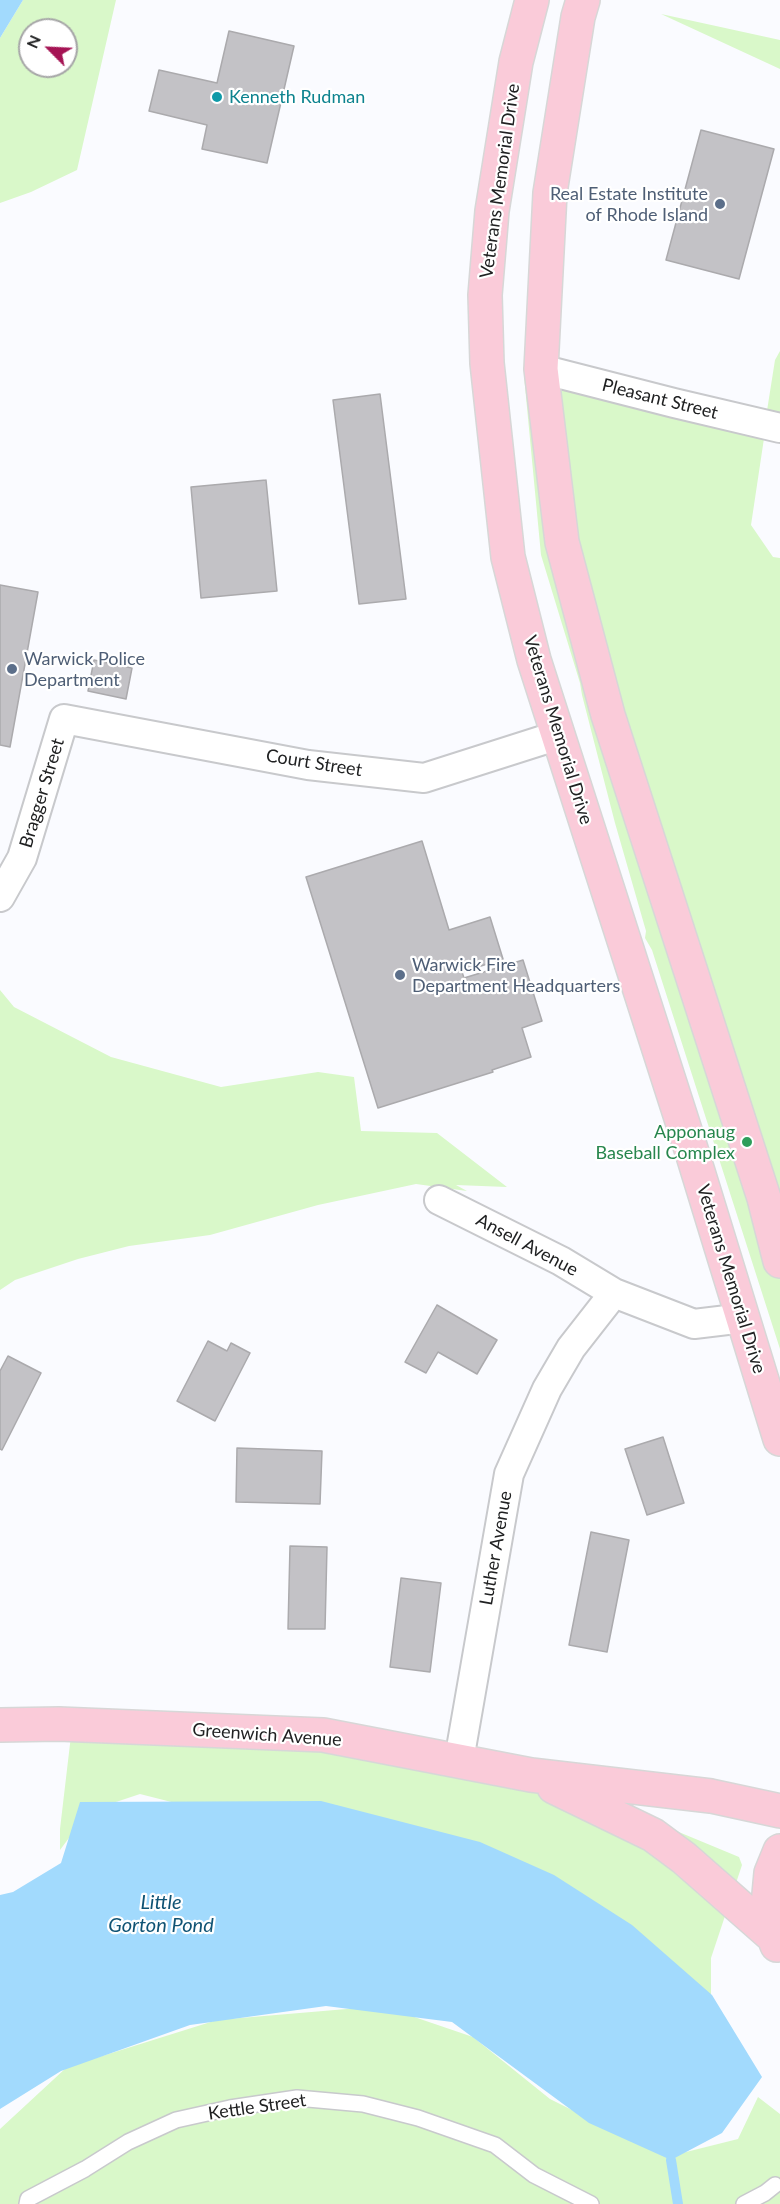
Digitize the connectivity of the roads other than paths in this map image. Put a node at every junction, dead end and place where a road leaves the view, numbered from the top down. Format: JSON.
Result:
{"nodes":[{"id":1,"x":532,"y":0,"type":"edge"},
{"id":2,"x":583,"y":0,"type":"edge"},
{"id":3,"x":541,"y":369,"type":"junction"},
{"id":4,"x":780,"y":428,"type":"edge"},
{"id":5,"x":64,"y":719,"type":"joint"},
{"id":6,"x":559,"y":735,"type":"junction"},
{"id":7,"x":0,"y":897,"type":"edge"},
{"id":8,"x":439,"y":1200,"type":"dead end"},
{"id":9,"x":780,"y":1261,"type":"edge"},
{"id":10,"x":614,"y":1293,"type":"junction"},
{"id":11,"x":744,"y":1318,"type":"junction"},
{"id":12,"x":780,"y":1438,"type":"edge"},
{"id":13,"x":0,"y":1725,"type":"edge"},
{"id":14,"x":459,"y":1760,"type":"junction"},
{"id":15,"x":531,"y":1775,"type":"junction"},
{"id":16,"x":780,"y":1811,"type":"edge"},
{"id":17,"x":780,"y":1851,"type":"edge"},
{"id":18,"x":777,"y":1944,"type":"edge"},
{"id":19,"x":774,"y":2185,"type":"dead end"},
{"id":20,"x":27,"y":2201,"type":"edge"},
{"id":21,"x":591,"y":2204,"type":"edge"},
{"id":22,"x":744,"y":2204,"type":"edge"}],
"edges":[{"from":1,"to":6,"type":"main road","name":"Veterans Memorial Drive"},
{"from":2,"to":3,"type":"main road"},
{"from":3,"to":4,"type":"street","name":"Pleasant Street"},
{"from":3,"to":9,"type":"main road"},
{"from":5,"to":6,"type":"street","name":"Court Street"},
{"from":5,"to":7,"type":"street","name":"Bragger Street"},
{"from":6,"to":11,"type":"main road","name":"Veterans Memorial Drive"},
{"from":8,"to":10,"type":"street","name":"Ansell Avenue"},
{"from":10,"to":11,"type":"street","name":"Ansell Avenue"},
{"from":10,"to":14,"type":"street","name":"Luther Avenue"},
{"from":11,"to":12,"type":"main road","name":"Veterans Memorial Drive"},
{"from":13,"to":14,"type":"main road","name":"Greenwich Avenue"},
{"from":14,"to":15,"type":"main road","name":"Greenwich Avenue"},
{"from":15,"to":16,"type":"main road","name":"Greenwich Avenue"},
{"from":15,"to":18,"type":"main road","name":"Greenwich Avenue"},
{"from":17,"to":18,"type":"main road"},
{"from":19,"to":22,"type":"lane"},
{"from":20,"to":21,"type":"lane","name":"Kettle Street"}]}
